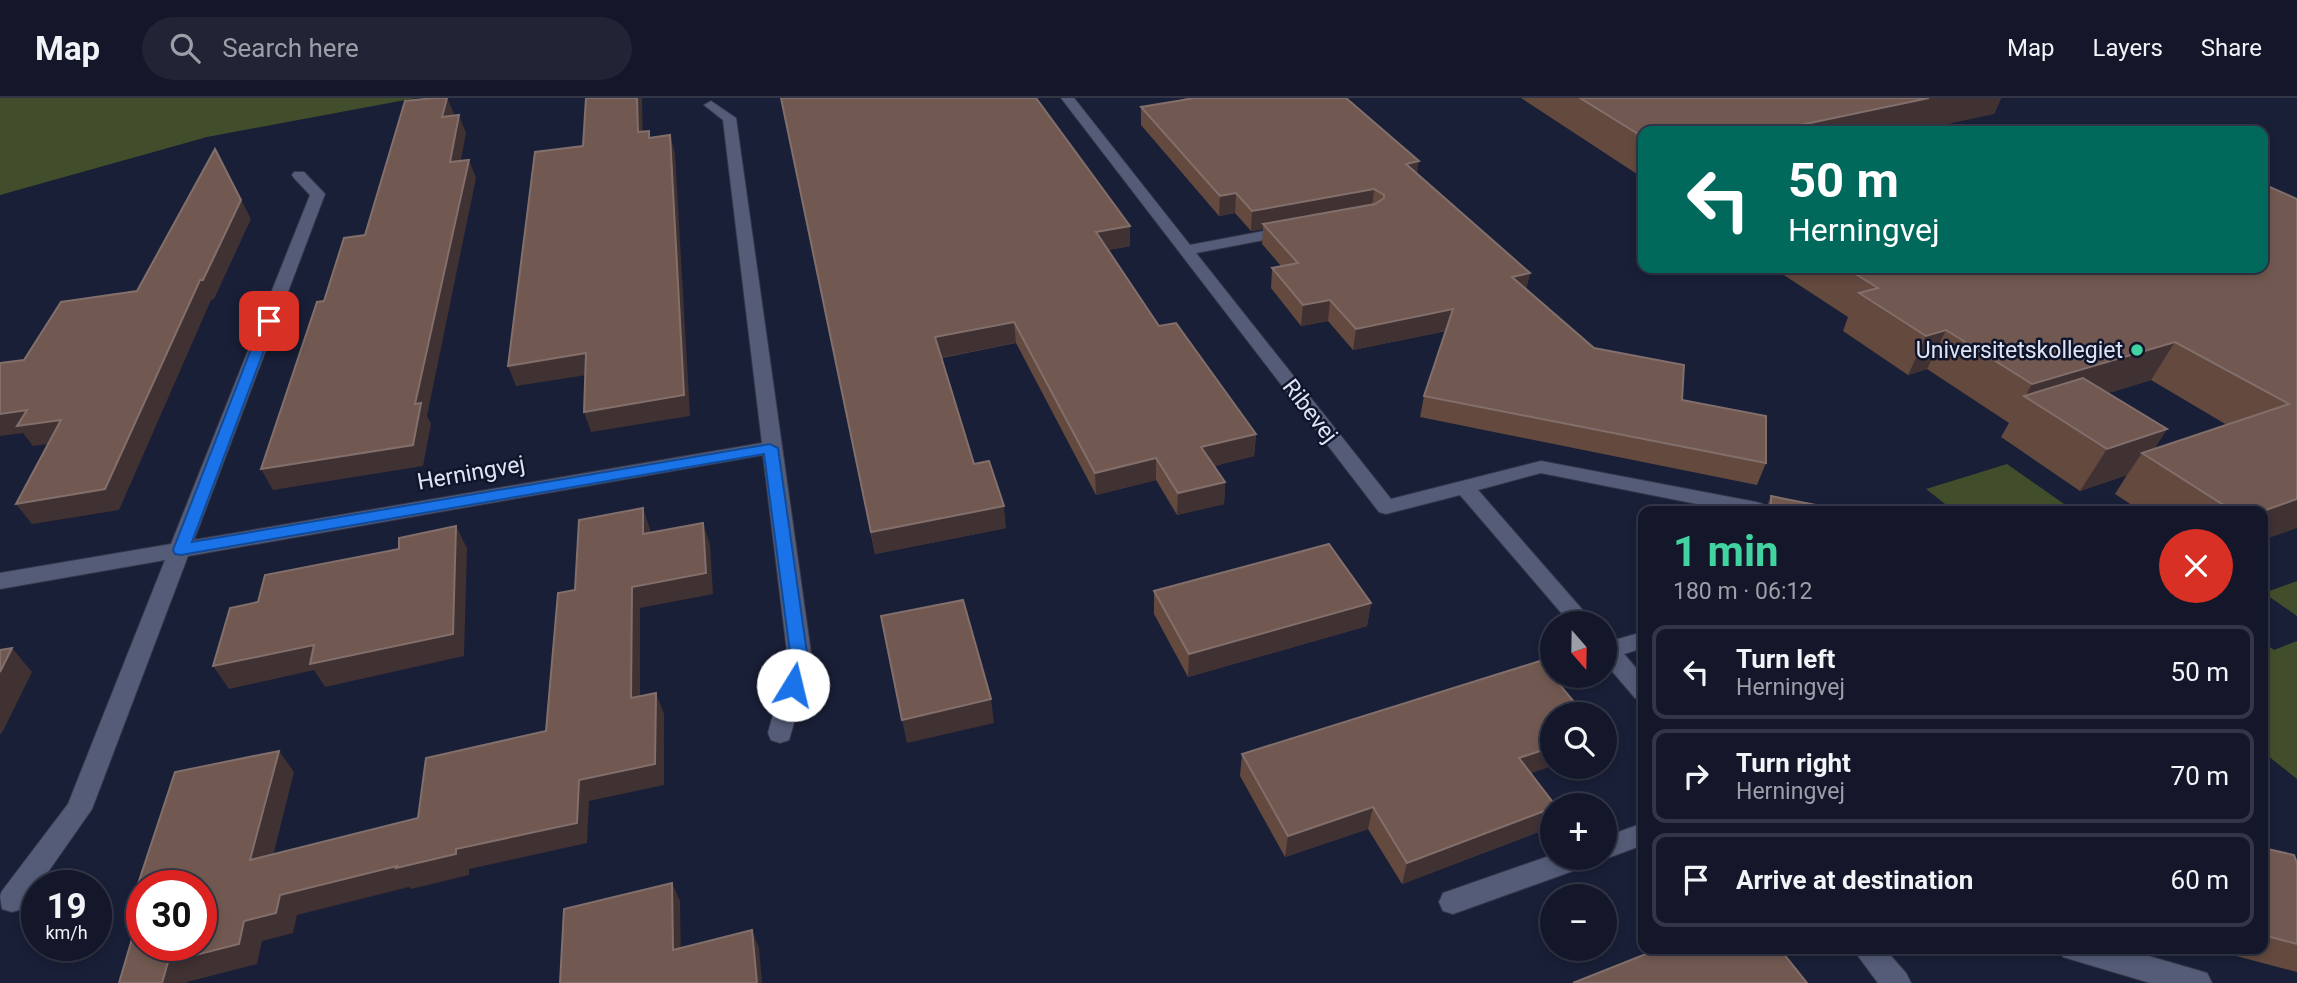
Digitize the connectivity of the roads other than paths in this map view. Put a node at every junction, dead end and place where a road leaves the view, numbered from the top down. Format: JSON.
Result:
{"nodes":[{"id":1,"x":1067,"y":98,"type":"edge"},
{"id":2,"x":711,"y":104,"type":"dead end"},
{"id":3,"x":299,"y":175,"type":"dead end"},
{"id":4,"x":1306,"y":228,"type":"edge"},
{"id":5,"x":1186,"y":250,"type":"junction"},
{"id":6,"x":770,"y":448,"type":"junction"},
{"id":7,"x":1464,"y":487,"type":"junction"},
{"id":8,"x":1741,"y":506,"type":"edge"},
{"id":9,"x":181,"y":550,"type":"junction"},
{"id":10,"x":0,"y":581,"type":"edge"},
{"id":11,"x":1572,"y":611,"type":"edge"},
{"id":12,"x":1638,"y":641,"type":"edge"},
{"id":13,"x":1617,"y":646,"type":"edge"},
{"id":14,"x":1617,"y":662,"type":"edge"},
{"id":15,"x":1638,"y":686,"type":"edge"},
{"id":16,"x":780,"y":733,"type":"dead end"},
{"id":17,"x":1638,"y":836,"type":"edge"},
{"id":18,"x":1617,"y":844,"type":"edge"},
{"id":19,"x":1543,"y":870,"type":"edge"},
{"id":20,"x":12,"y":900,"type":"dead end"},
{"id":21,"x":1453,"y":902,"type":"dead end"},
{"id":22,"x":1872,"y":954,"type":"edge"},
{"id":23,"x":2094,"y":954,"type":"edge"},
{"id":24,"x":1896,"y":983,"type":"edge"},
{"id":25,"x":2197,"y":983,"type":"edge"}],
"edges":[{"from":1,"to":5,"type":"street","name":"Ribevej"},
{"from":2,"to":6,"type":"street"},
{"from":3,"to":9,"type":"street"},
{"from":4,"to":5,"type":"street"},
{"from":5,"to":7,"type":"street","name":"Ribevej"},
{"from":6,"to":9,"type":"street","name":"Herningvej"},
{"from":6,"to":16,"type":"street"},
{"from":7,"to":8,"type":"street","name":"Ribevej"},
{"from":7,"to":11,"type":"street"},
{"from":9,"to":10,"type":"street","name":"Herningvej"},
{"from":9,"to":20,"type":"street"},
{"from":12,"to":13,"type":"street"},
{"from":14,"to":15,"type":"street"},
{"from":17,"to":18,"type":"street"},
{"from":19,"to":21,"type":"street"},
{"from":22,"to":24,"type":"street"},
{"from":23,"to":25,"type":"street"}]}
